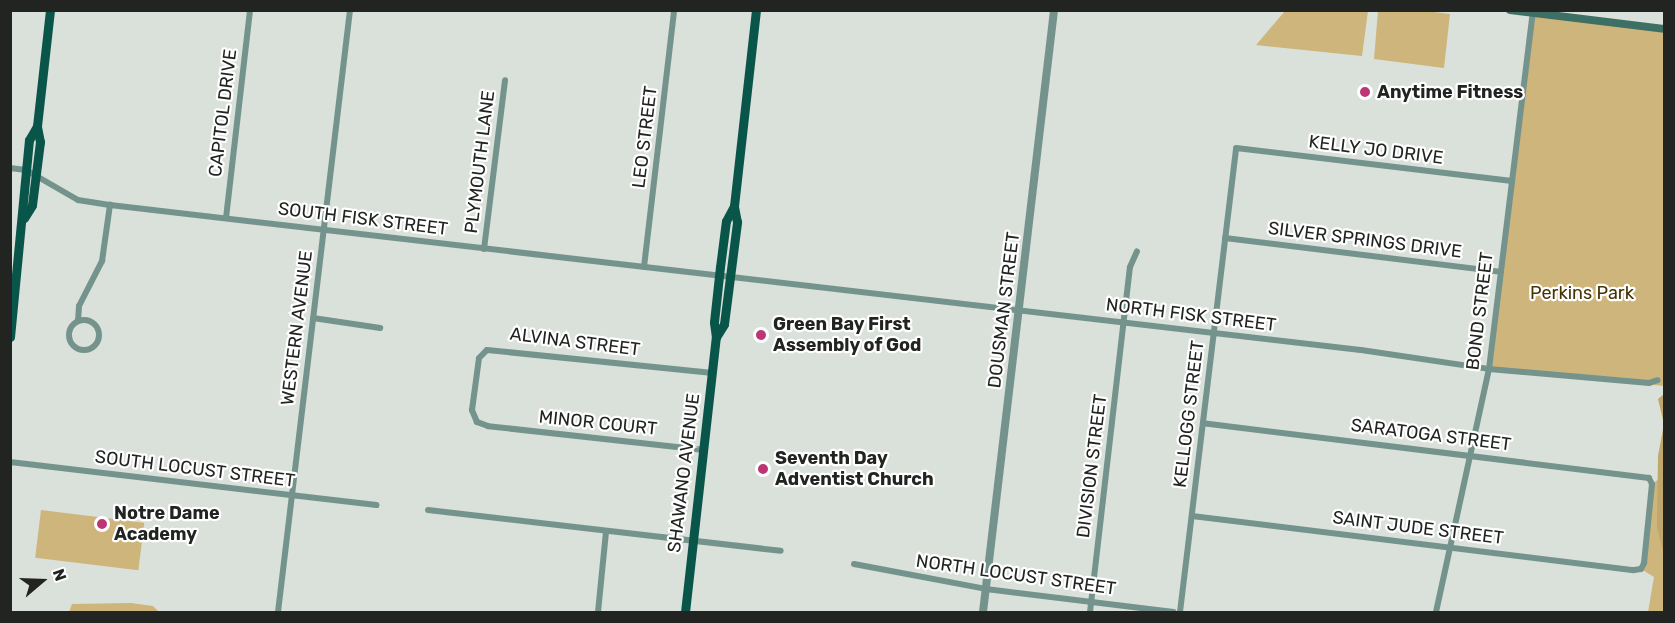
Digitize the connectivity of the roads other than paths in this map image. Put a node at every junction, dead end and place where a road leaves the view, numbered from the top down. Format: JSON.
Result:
{"nodes":[{"id":1,"x":50,"y":10,"type":"edge"},
{"id":2,"x":250,"y":10,"type":"edge"},
{"id":3,"x":351,"y":10,"type":"edge"},
{"id":4,"x":674,"y":10,"type":"edge"},
{"id":5,"x":756,"y":10,"type":"edge"},
{"id":6,"x":1054,"y":10,"type":"edge"},
{"id":7,"x":1510,"y":10,"type":"edge"},
{"id":8,"x":1533,"y":12,"type":"edge"},
{"id":9,"x":1665,"y":29,"type":"edge"},
{"id":10,"x":505,"y":80,"type":"dead end"},
{"id":11,"x":37,"y":126,"type":"junction"},
{"id":12,"x":1236,"y":148,"type":"joint"},
{"id":13,"x":10,"y":168,"type":"edge"},
{"id":14,"x":26,"y":170,"type":"junction"},
{"id":15,"x":36,"y":176,"type":"junction"},
{"id":16,"x":1512,"y":182,"type":"junction"},
{"id":17,"x":110,"y":205,"type":"junction"},
{"id":18,"x":734,"y":206,"type":"junction"},
{"id":19,"x":24,"y":218,"type":"junction"},
{"id":20,"x":226,"y":218,"type":"junction"},
{"id":21,"x":324,"y":230,"type":"junction"},
{"id":22,"x":1225,"y":238,"type":"junction"},
{"id":23,"x":484,"y":249,"type":"junction"},
{"id":24,"x":1137,"y":251,"type":"dead end"},
{"id":25,"x":644,"y":267,"type":"junction"},
{"id":26,"x":1501,"y":272,"type":"junction"},
{"id":27,"x":719,"y":276,"type":"junction"},
{"id":28,"x":730,"y":277,"type":"junction"},
{"id":29,"x":1019,"y":310,"type":"junction"},
{"id":30,"x":78,"y":318,"type":"junction"},
{"id":31,"x":313,"y":318,"type":"junction"},
{"id":32,"x":1124,"y":322,"type":"junction"},
{"id":33,"x":380,"y":328,"type":"dead end"},
{"id":34,"x":1214,"y":333,"type":"junction"},
{"id":35,"x":10,"y":337,"type":"edge"},
{"id":36,"x":716,"y":337,"type":"junction"},
{"id":37,"x":1489,"y":369,"type":"junction"},
{"id":38,"x":713,"y":373,"type":"junction"},
{"id":39,"x":1658,"y":380,"type":"dead end"},
{"id":40,"x":1203,"y":423,"type":"junction"},
{"id":41,"x":488,"y":426,"type":"joint"},
{"id":42,"x":704,"y":450,"type":"junction"},
{"id":43,"x":1471,"y":454,"type":"junction"},
{"id":44,"x":10,"y":462,"type":"edge"},
{"id":45,"x":292,"y":495,"type":"junction"},
{"id":46,"x":376,"y":506,"type":"dead end"},
{"id":47,"x":428,"y":510,"type":"dead end"},
{"id":48,"x":1192,"y":516,"type":"junction"},
{"id":49,"x":606,"y":532,"type":"junction"},
{"id":50,"x":693,"y":543,"type":"junction"},
{"id":51,"x":1449,"y":546,"type":"junction"},
{"id":52,"x":781,"y":551,"type":"dead end"},
{"id":53,"x":854,"y":564,"type":"dead end"},
{"id":54,"x":1641,"y":569,"type":"joint"},
{"id":55,"x":986,"y":589,"type":"junction"},
{"id":56,"x":1091,"y":602,"type":"junction"},
{"id":57,"x":278,"y":612,"type":"edge"},
{"id":58,"x":598,"y":612,"type":"edge"},
{"id":59,"x":685,"y":612,"type":"edge"},
{"id":60,"x":983,"y":612,"type":"edge"},
{"id":61,"x":1090,"y":612,"type":"edge"},
{"id":62,"x":1174,"y":612,"type":"edge"},
{"id":63,"x":1180,"y":612,"type":"edge"},
{"id":64,"x":1436,"y":612,"type":"edge"}],
"edges":[{"from":1,"to":11,"type":"main road"},
{"from":2,"to":20,"type":"street","name":"CAPITOL DRIVE"},
{"from":3,"to":21,"type":"street","name":"WESTERN AVENUE"},
{"from":4,"to":25,"type":"street","name":"LEO STREET"},
{"from":5,"to":18,"type":"main road","name":"SHAWANO AVENUE"},
{"from":6,"to":29,"type":"street","name":"DOUSMAN STREET"},
{"from":7,"to":8,"type":"main road"},
{"from":8,"to":9,"type":"main road"},
{"from":8,"to":16,"type":"street","name":"BOND STREET"},
{"from":10,"to":23,"type":"street","name":"PLYMOUTH LANE"},
{"from":11,"to":14,"type":"main road"},
{"from":11,"to":15,"type":"main road"},
{"from":12,"to":16,"type":"street","name":"KELLY JO DRIVE"},
{"from":12,"to":22,"type":"street","name":"KELLOGG STREET"},
{"from":13,"to":14,"type":"street","name":"SOUTH FISK STREET"},
{"from":14,"to":15,"type":"street","name":"SOUTH FISK STREET"},
{"from":14,"to":19,"type":"main road"},
{"from":15,"to":17,"type":"street","name":"SOUTH FISK STREET"},
{"from":15,"to":19,"type":"main road"},
{"from":16,"to":26,"type":"street","name":"BOND STREET"},
{"from":17,"to":20,"type":"street","name":"SOUTH FISK STREET"},
{"from":17,"to":30,"type":"street"},
{"from":18,"to":27,"type":"main road","name":"SHAWANO AVENUE"},
{"from":18,"to":28,"type":"main road","name":"SHAWANO AVENUE"},
{"from":19,"to":35,"type":"main road"},
{"from":20,"to":21,"type":"street","name":"SOUTH FISK STREET"},
{"from":21,"to":23,"type":"street","name":"SOUTH FISK STREET"},
{"from":21,"to":31,"type":"street","name":"WESTERN AVENUE"},
{"from":22,"to":26,"type":"street","name":"SILVER SPRINGS DRIVE"},
{"from":22,"to":34,"type":"street","name":"KELLOGG STREET"},
{"from":23,"to":25,"type":"street","name":"SOUTH FISK STREET"},
{"from":24,"to":32,"type":"street","name":"DIVISION STREET"},
{"from":25,"to":27,"type":"street","name":"SOUTH FISK STREET"},
{"from":26,"to":37,"type":"street","name":"BOND STREET"},
{"from":27,"to":28,"type":"street","name":"NORTH FISK STREET"},
{"from":27,"to":36,"type":"main road","name":"SHAWANO AVENUE"},
{"from":28,"to":29,"type":"street","name":"NORTH FISK STREET"},
{"from":28,"to":36,"type":"main road","name":"SHAWANO AVENUE"},
{"from":29,"to":32,"type":"street","name":"NORTH FISK STREET"},
{"from":29,"to":55,"type":"street","name":"DOUSMAN STREET"},
{"from":30,"to":30,"type":"street"},
{"from":31,"to":33,"type":"street"},
{"from":31,"to":45,"type":"street","name":"WESTERN AVENUE"},
{"from":32,"to":34,"type":"street","name":"NORTH FISK STREET"},
{"from":32,"to":56,"type":"street","name":"DIVISION STREET"},
{"from":34,"to":37,"type":"street","name":"NORTH FISK STREET"},
{"from":34,"to":40,"type":"street","name":"KELLOGG STREET"},
{"from":36,"to":38,"type":"main road","name":"SHAWANO AVENUE"},
{"from":37,"to":39,"type":"street","name":"NORTH FISK STREET"},
{"from":37,"to":43,"type":"street","name":"BOND STREET"},
{"from":38,"to":41,"type":"street","name":"ALVINA STREET"},
{"from":38,"to":42,"type":"main road","name":"SHAWANO AVENUE"},
{"from":40,"to":43,"type":"street","name":"SARATOGA STREET"},
{"from":40,"to":48,"type":"street","name":"KELLOGG STREET"},
{"from":41,"to":42,"type":"street","name":"MINOR COURT"},
{"from":42,"to":50,"type":"main road","name":"SHAWANO AVENUE"},
{"from":43,"to":51,"type":"street","name":"BOND STREET"},
{"from":43,"to":54,"type":"street","name":"SARATOGA STREET"},
{"from":44,"to":45,"type":"street","name":"SOUTH LOCUST STREET"},
{"from":45,"to":46,"type":"street","name":"SOUTH LOCUST STREET"},
{"from":45,"to":57,"type":"street","name":"WESTERN AVENUE"},
{"from":47,"to":49,"type":"street"},
{"from":48,"to":51,"type":"street","name":"SAINT JUDE STREET"},
{"from":48,"to":63,"type":"street","name":"KELLOGG STREET"},
{"from":49,"to":50,"type":"street"},
{"from":49,"to":58,"type":"street"},
{"from":50,"to":52,"type":"street"},
{"from":50,"to":59,"type":"main road","name":"SHAWANO AVENUE"},
{"from":51,"to":54,"type":"street","name":"SAINT JUDE STREET"},
{"from":51,"to":64,"type":"street","name":"BOND STREET"},
{"from":53,"to":55,"type":"street","name":"NORTH LOCUST STREET"},
{"from":55,"to":56,"type":"street","name":"NORTH LOCUST STREET"},
{"from":55,"to":60,"type":"street","name":"DOUSMAN STREET"},
{"from":56,"to":61,"type":"street","name":"DIVISION STREET"},
{"from":56,"to":62,"type":"street","name":"NORTH LOCUST STREET"}]}
